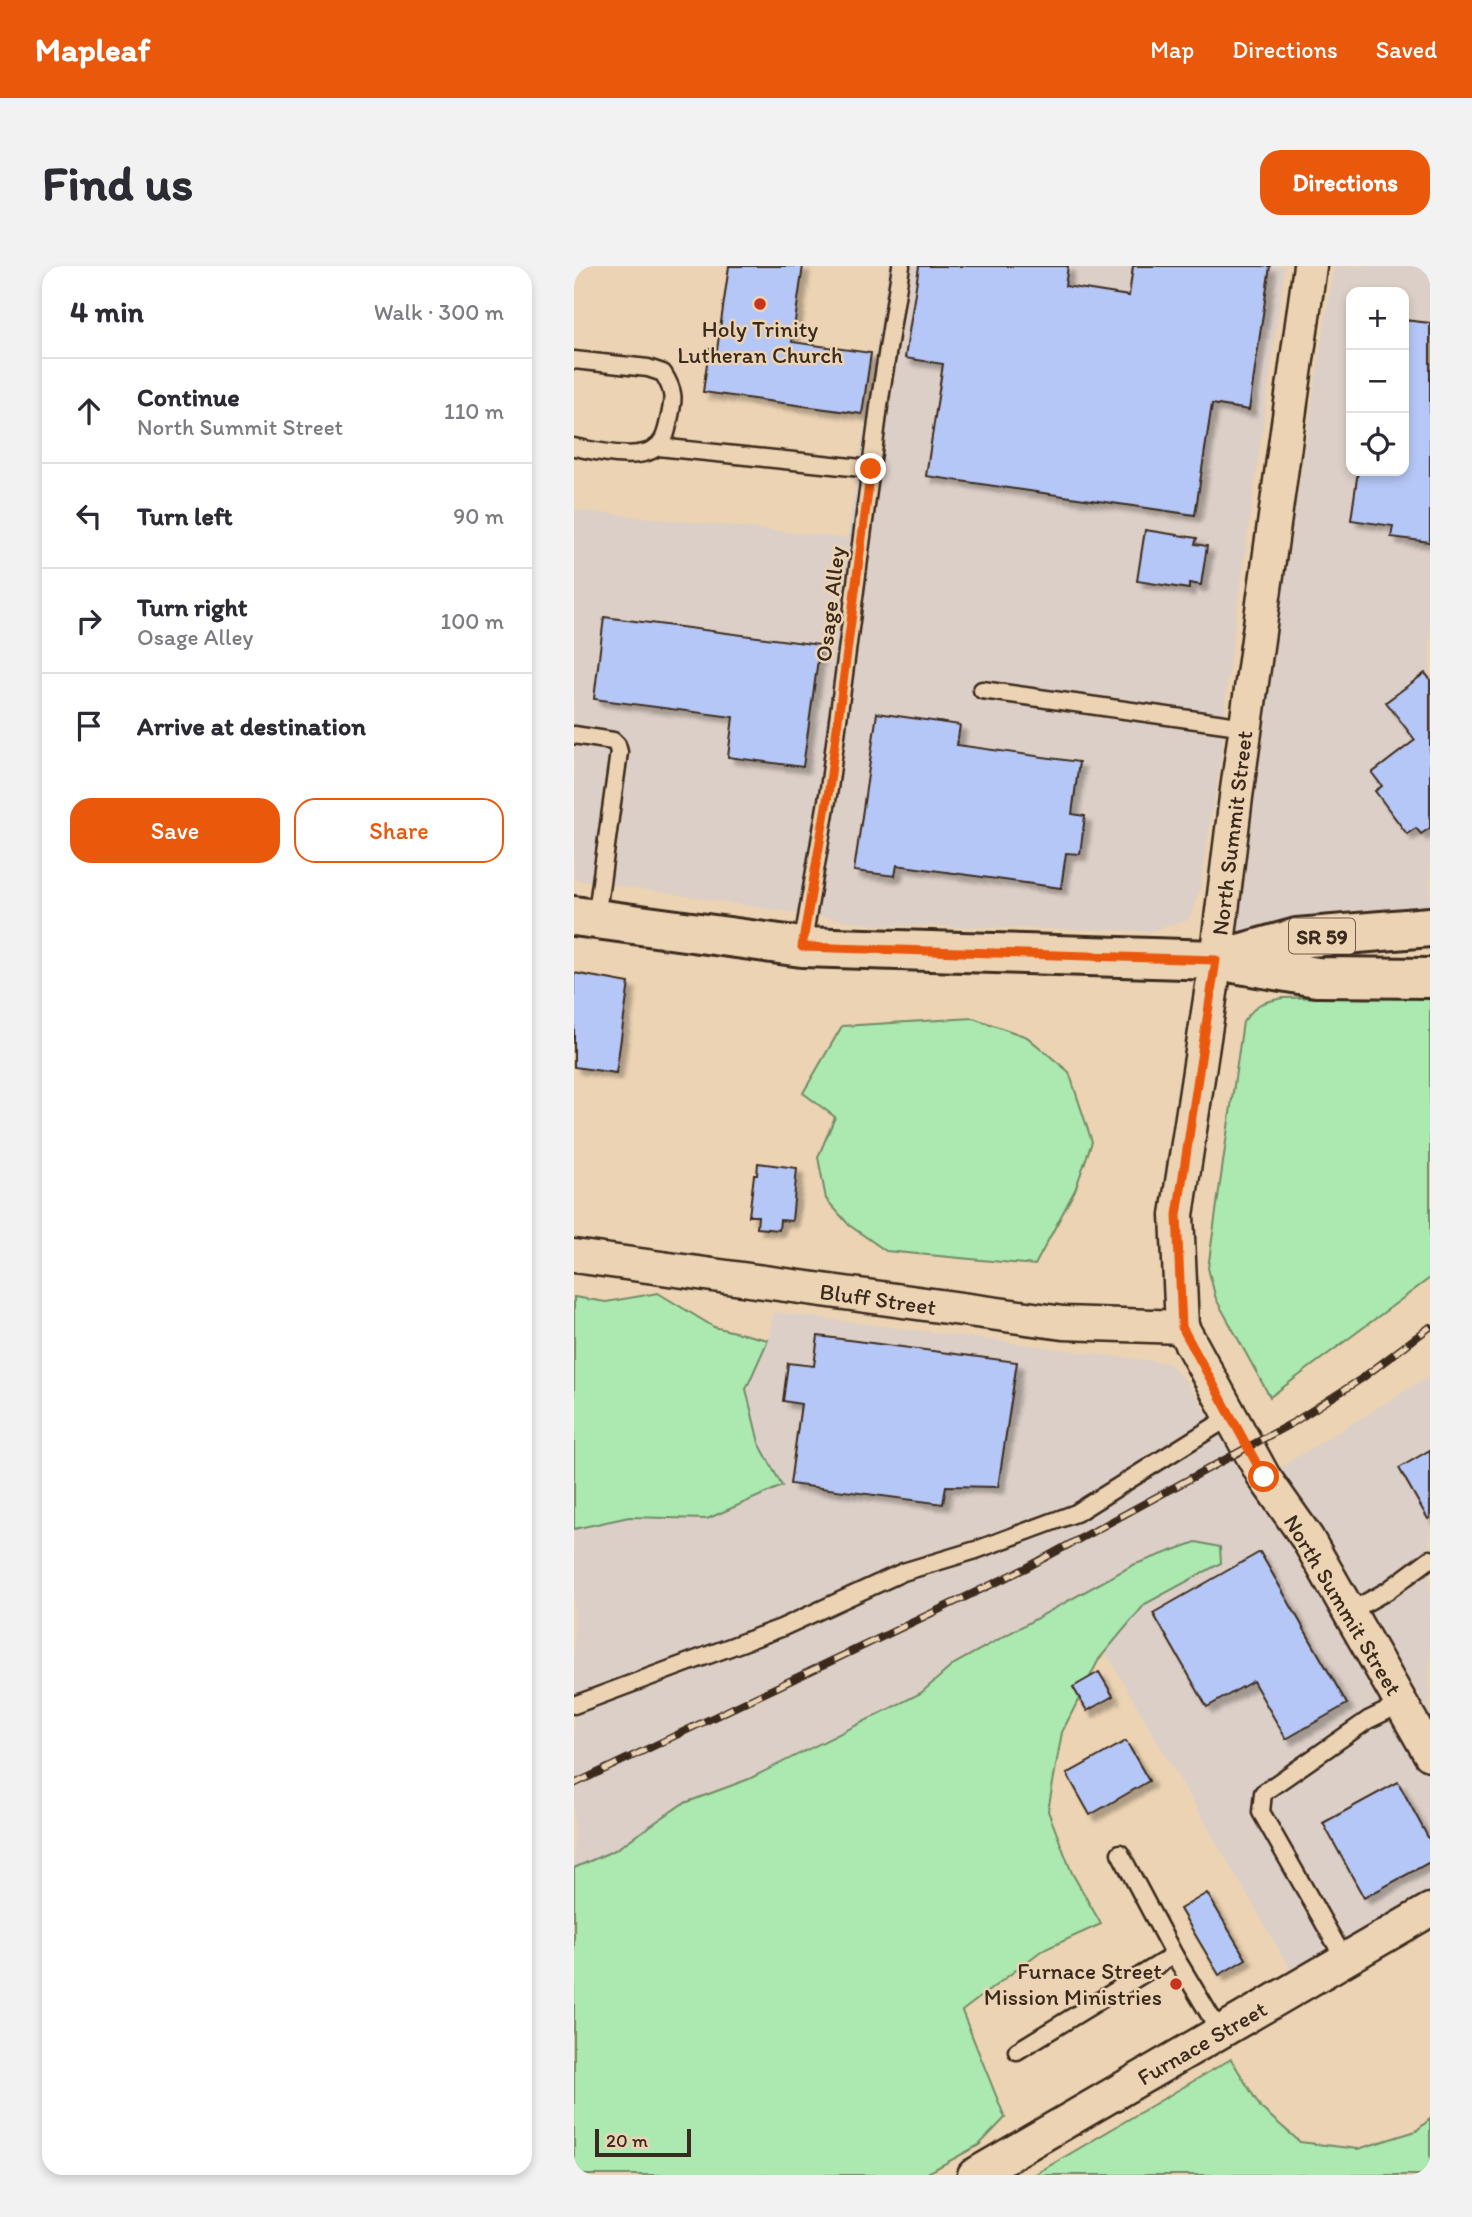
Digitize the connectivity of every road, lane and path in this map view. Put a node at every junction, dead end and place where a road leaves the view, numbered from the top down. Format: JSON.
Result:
{"nodes":[{"id":1,"x":901,"y":266,"type":"edge"},
{"id":2,"x":1310,"y":266,"type":"edge"},
{"id":3,"x":574,"y":360,"type":"edge"},
{"id":4,"x":658,"y":446,"type":"junction"},
{"id":5,"x":574,"y":447,"type":"edge"},
{"id":6,"x":871,"y":469,"type":"junction"},
{"id":7,"x":982,"y":690,"type":"dead end"},
{"id":8,"x":1246,"y":727,"type":"junction"},
{"id":9,"x":574,"y":735,"type":"edge"},
{"id":10,"x":585,"y":918,"type":"edge"},
{"id":11,"x":1430,"y":927,"type":"edge"},
{"id":12,"x":802,"y":947,"type":"junction"},
{"id":13,"x":1216,"y":960,"type":"junction"},
{"id":14,"x":1430,"y":978,"type":"edge"},
{"id":15,"x":574,"y":1256,"type":"edge"},
{"id":16,"x":1182,"y":1327,"type":"junction"},
{"id":17,"x":1231,"y":1416,"type":"junction"},
{"id":18,"x":1430,"y":1559,"type":"edge"},
{"id":19,"x":1349,"y":1612,"type":"junction"},
{"id":20,"x":1401,"y":1703,"type":"junction"},
{"id":21,"x":574,"y":1705,"type":"edge"},
{"id":22,"x":1430,"y":1754,"type":"edge"},
{"id":23,"x":1120,"y":1853,"type":"dead end"},
{"id":24,"x":1430,"y":1910,"type":"edge"},
{"id":25,"x":1174,"y":1955,"type":"junction"},
{"id":26,"x":1345,"y":1960,"type":"junction"},
{"id":27,"x":1220,"y":2032,"type":"junction"},
{"id":28,"x":1017,"y":2051,"type":"dead end"},
{"id":29,"x":974,"y":2175,"type":"edge"}],
"edges":[{"from":1,"to":6,"type":"lane","name":"Osage Alley"},
{"from":2,"to":8,"type":"street","name":"North Summit Street"},
{"from":3,"to":4,"type":"lane"},
{"from":4,"to":5,"type":"lane"},
{"from":4,"to":6,"type":"lane"},
{"from":6,"to":12,"type":"lane","name":"Osage Alley"},
{"from":7,"to":8,"type":"lane"},
{"from":8,"to":13,"type":"street","name":"North Summit Street"},
{"from":9,"to":10,"type":"lane"},
{"from":10,"to":12,"type":"main road","number":"SR 59"},
{"from":11,"to":13,"type":"main road","number":"SR 59"},
{"from":12,"to":13,"type":"main road","number":"SR 59"},
{"from":13,"to":14,"type":"main road","number":"SR 59"},
{"from":13,"to":16,"type":"street","name":"North Summit Street"},
{"from":15,"to":16,"type":"street","name":"Bluff Street"},
{"from":16,"to":17,"type":"street","name":"North Summit Street"},
{"from":17,"to":19,"type":"street","name":"North Summit Street"},
{"from":17,"to":21,"type":"lane"},
{"from":18,"to":19,"type":"lane"},
{"from":19,"to":20,"type":"street","name":"North Summit Street"},
{"from":20,"to":22,"type":"street","name":"North Summit Street"},
{"from":20,"to":26,"type":"lane"},
{"from":23,"to":25,"type":"lane"},
{"from":24,"to":26,"type":"street","name":"Furnace Street"},
{"from":25,"to":27,"type":"lane"},
{"from":25,"to":28,"type":"lane"},
{"from":26,"to":27,"type":"street","name":"Furnace Street"},
{"from":27,"to":29,"type":"street","name":"Furnace Street"}]}
